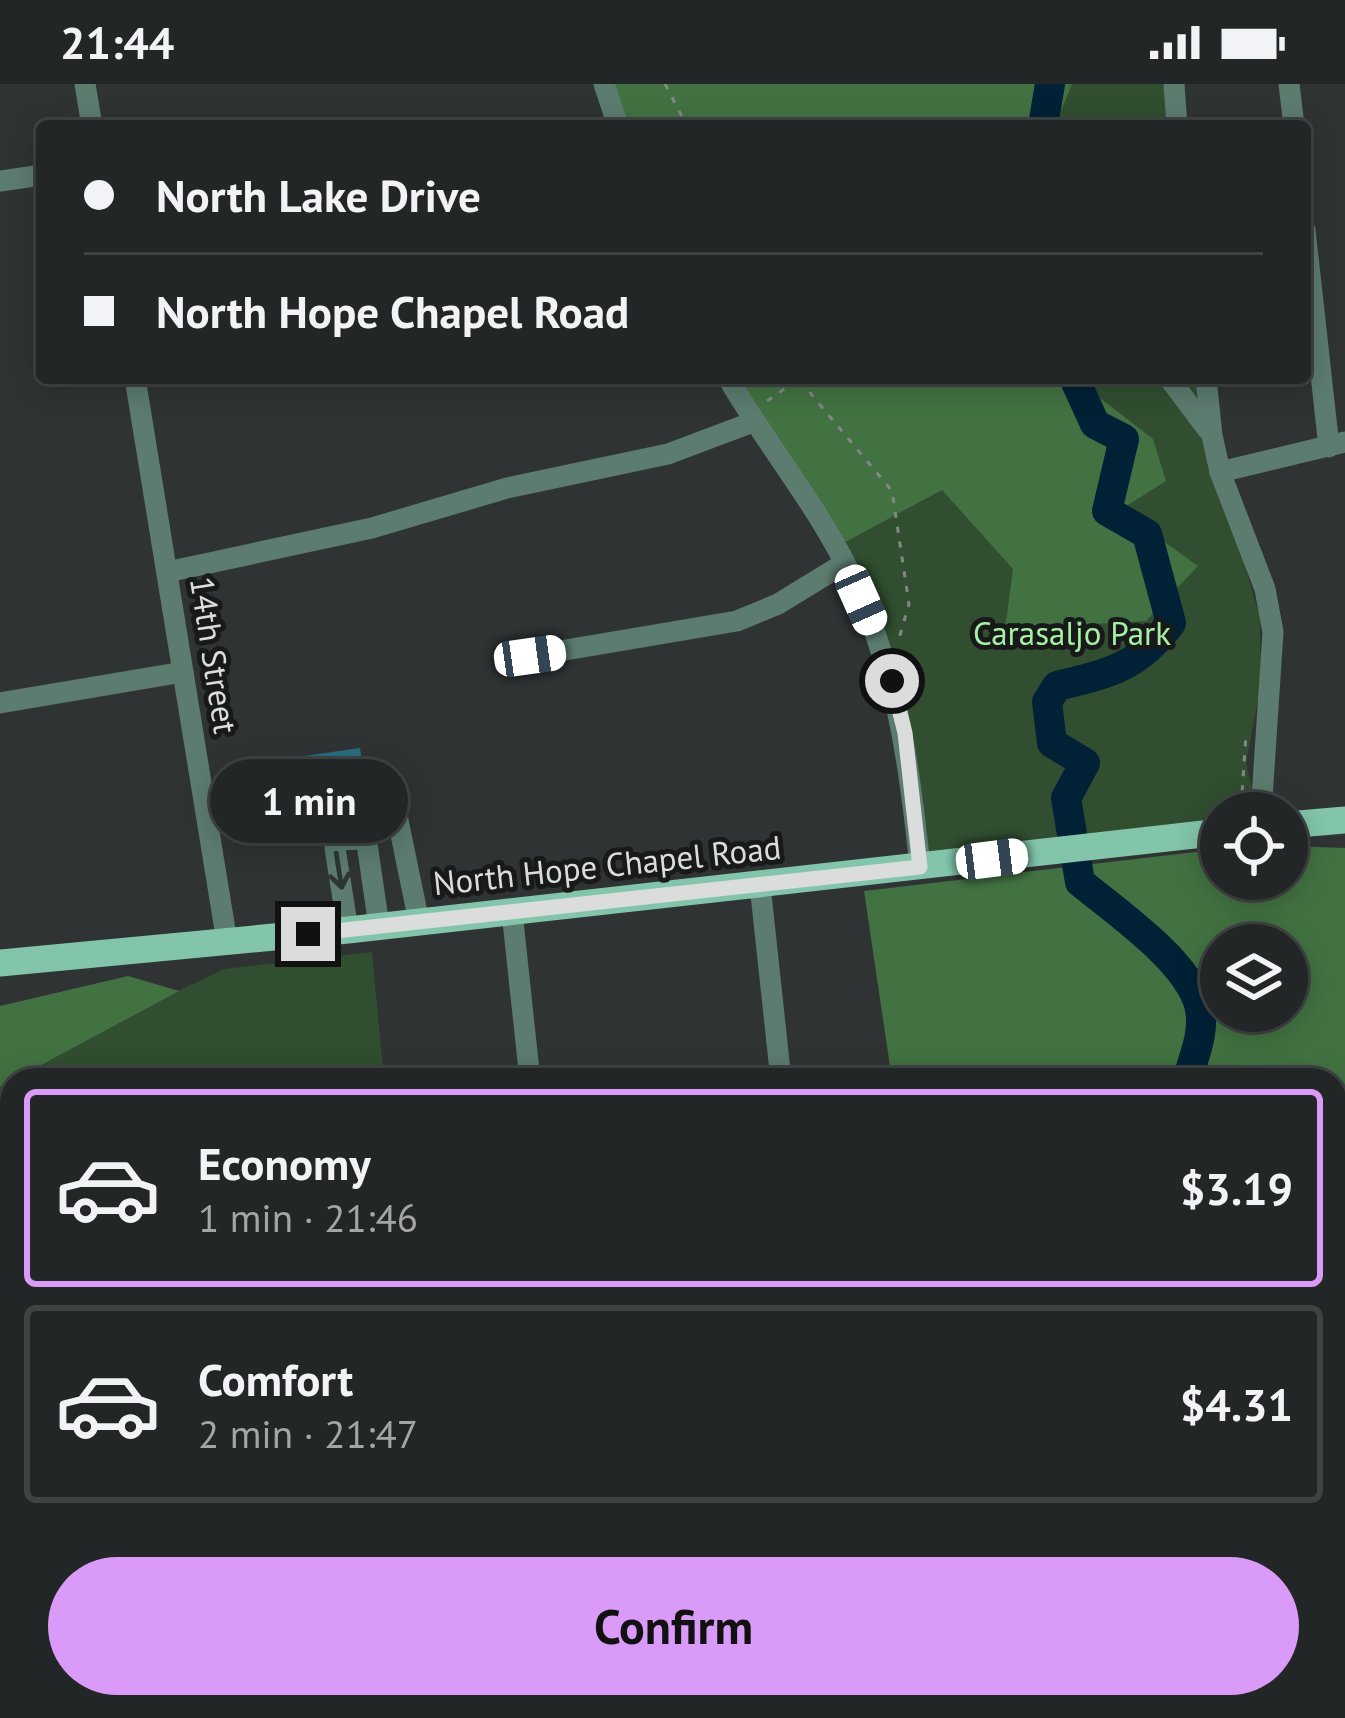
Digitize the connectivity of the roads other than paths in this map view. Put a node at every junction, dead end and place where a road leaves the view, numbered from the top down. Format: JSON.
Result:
{"nodes":[{"id":1,"x":85,"y":84,"type":"edge"},
{"id":2,"x":604,"y":84,"type":"edge"},
{"id":3,"x":1174,"y":84,"type":"edge"},
{"id":4,"x":1289,"y":84,"type":"edge"},
{"id":5,"x":91,"y":120,"type":"edge"},
{"id":6,"x":616,"y":120,"type":"edge"},
{"id":7,"x":1177,"y":120,"type":"edge"},
{"id":8,"x":1293,"y":120,"type":"edge"},
{"id":9,"x":36,"y":176,"type":"edge"},
{"id":10,"x":0,"y":181,"type":"edge"},
{"id":11,"x":1311,"y":270,"type":"edge"},
{"id":12,"x":136,"y":384,"type":"edge"},
{"id":13,"x":731,"y":384,"type":"edge"},
{"id":14,"x":1173,"y":384,"type":"edge"},
{"id":15,"x":1207,"y":384,"type":"edge"},
{"id":16,"x":751,"y":418,"type":"junction"},
{"id":17,"x":1212,"y":435,"type":"junction"},
{"id":18,"x":1337,"y":445,"type":"edge"},
{"id":19,"x":1220,"y":472,"type":"junction"},
{"id":20,"x":845,"y":563,"type":"junction"},
{"id":21,"x":167,"y":572,"type":"junction"},
{"id":22,"x":530,"y":656,"type":"dead end"},
{"id":23,"x":183,"y":672,"type":"junction"},
{"id":24,"x":0,"y":703,"type":"edge"},
{"id":25,"x":1262,"y":792,"type":"edge"},
{"id":26,"x":393,"y":796,"type":"dead end"},
{"id":27,"x":1345,"y":820,"type":"edge"},
{"id":28,"x":1308,"y":823,"type":"edge"},
{"id":29,"x":1200,"y":834,"type":"edge"},
{"id":30,"x":920,"y":867,"type":"junction"},
{"id":31,"x":760,"y":885,"type":"junction"},
{"id":32,"x":512,"y":912,"type":"junction"},
{"id":33,"x":419,"y":922,"type":"junction"},
{"id":34,"x":379,"y":926,"type":"junction"},
{"id":35,"x":348,"y":930,"type":"junction"},
{"id":36,"x":227,"y":942,"type":"junction"},
{"id":37,"x":0,"y":963,"type":"edge"},
{"id":38,"x":529,"y":1068,"type":"edge"},
{"id":39,"x":780,"y":1068,"type":"edge"}],
"edges":[{"from":1,"to":5,"type":"street"},
{"from":2,"to":6,"type":"street"},
{"from":3,"to":7,"type":"street"},
{"from":4,"to":8,"type":"street"},
{"from":9,"to":10,"type":"street"},
{"from":11,"to":18,"type":"street"},
{"from":12,"to":21,"type":"street","name":"14th Street"},
{"from":13,"to":16,"type":"street"},
{"from":14,"to":17,"type":"street"},
{"from":15,"to":17,"type":"street"},
{"from":16,"to":20,"type":"street"},
{"from":16,"to":21,"type":"street"},
{"from":17,"to":19,"type":"street"},
{"from":18,"to":19,"type":"street"},
{"from":19,"to":25,"type":"street"},
{"from":20,"to":22,"type":"street"},
{"from":20,"to":30,"type":"street"},
{"from":21,"to":23,"type":"street","name":"14th Street"},
{"from":23,"to":24,"type":"street"},
{"from":23,"to":36,"type":"street","name":"14th Street"},
{"from":26,"to":33,"type":"street"},
{"from":27,"to":28,"type":"main road"},
{"from":29,"to":30,"type":"main road","name":"North Hope Chapel Road"},
{"from":30,"to":31,"type":"main road","name":"North Hope Chapel Road"},
{"from":31,"to":32,"type":"main road","name":"North Hope Chapel Road"},
{"from":31,"to":39,"type":"street"},
{"from":32,"to":33,"type":"main road","name":"North Hope Chapel Road"},
{"from":32,"to":38,"type":"street"},
{"from":33,"to":34,"type":"main road","name":"North Hope Chapel Road"},
{"from":34,"to":35,"type":"main road","name":"North Hope Chapel Road"},
{"from":34,"to":35,"type":"street","one_way":true},
{"from":35,"to":36,"type":"main road","name":"North Hope Chapel Road"},
{"from":36,"to":37,"type":"main road","name":"North Hope Chapel Road"}]}
